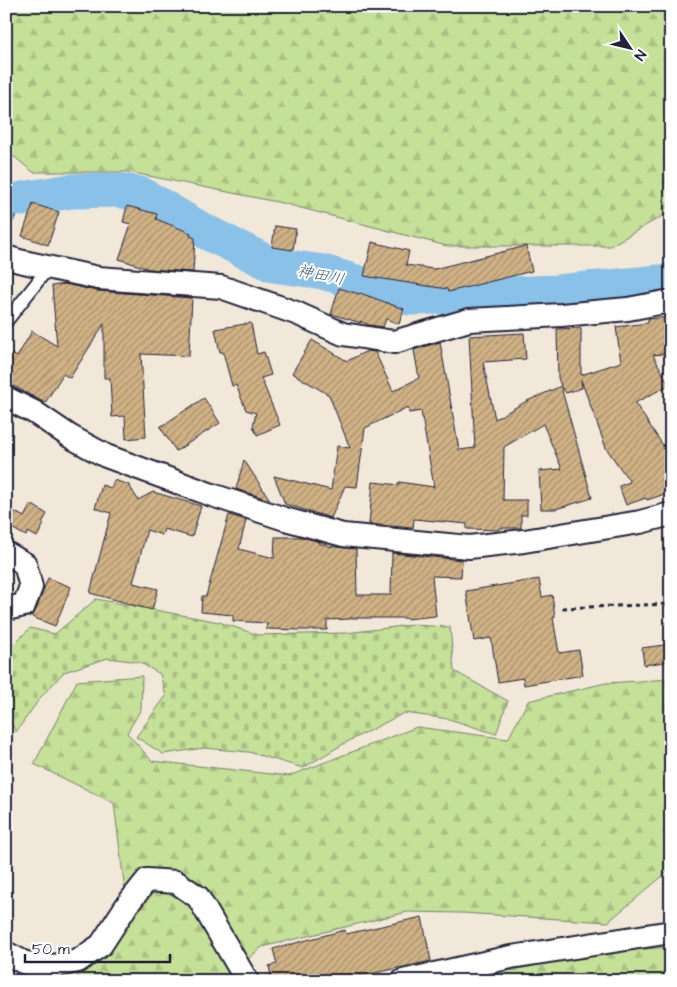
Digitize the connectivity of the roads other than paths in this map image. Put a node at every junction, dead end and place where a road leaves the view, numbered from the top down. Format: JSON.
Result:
{"nodes":[{"id":1,"x":6,"y":257,"type":"edge"},
{"id":2,"x":49,"y":267,"type":"junction"},
{"id":3,"x":671,"y":302,"type":"edge"},
{"id":4,"x":6,"y":322,"type":"edge"},
{"id":5,"x":6,"y":398,"type":"edge"},
{"id":6,"x":671,"y":514,"type":"edge"},
{"id":7,"x":6,"y":553,"type":"edge"},
{"id":8,"x":6,"y":609,"type":"edge"},
{"id":9,"x":671,"y":931,"type":"edge"},
{"id":10,"x":6,"y":953,"type":"edge"},
{"id":11,"x":247,"y":981,"type":"edge"},
{"id":12,"x":402,"y":981,"type":"edge"}],
"edges":[{"from":1,"to":2,"type":"street"},
{"from":2,"to":3,"type":"street"},
{"from":2,"to":4,"type":"lane"},
{"from":5,"to":6,"type":"street"},
{"from":7,"to":8,"type":"street"},
{"from":9,"to":12,"type":"street"},
{"from":10,"to":11,"type":"street"}]}
